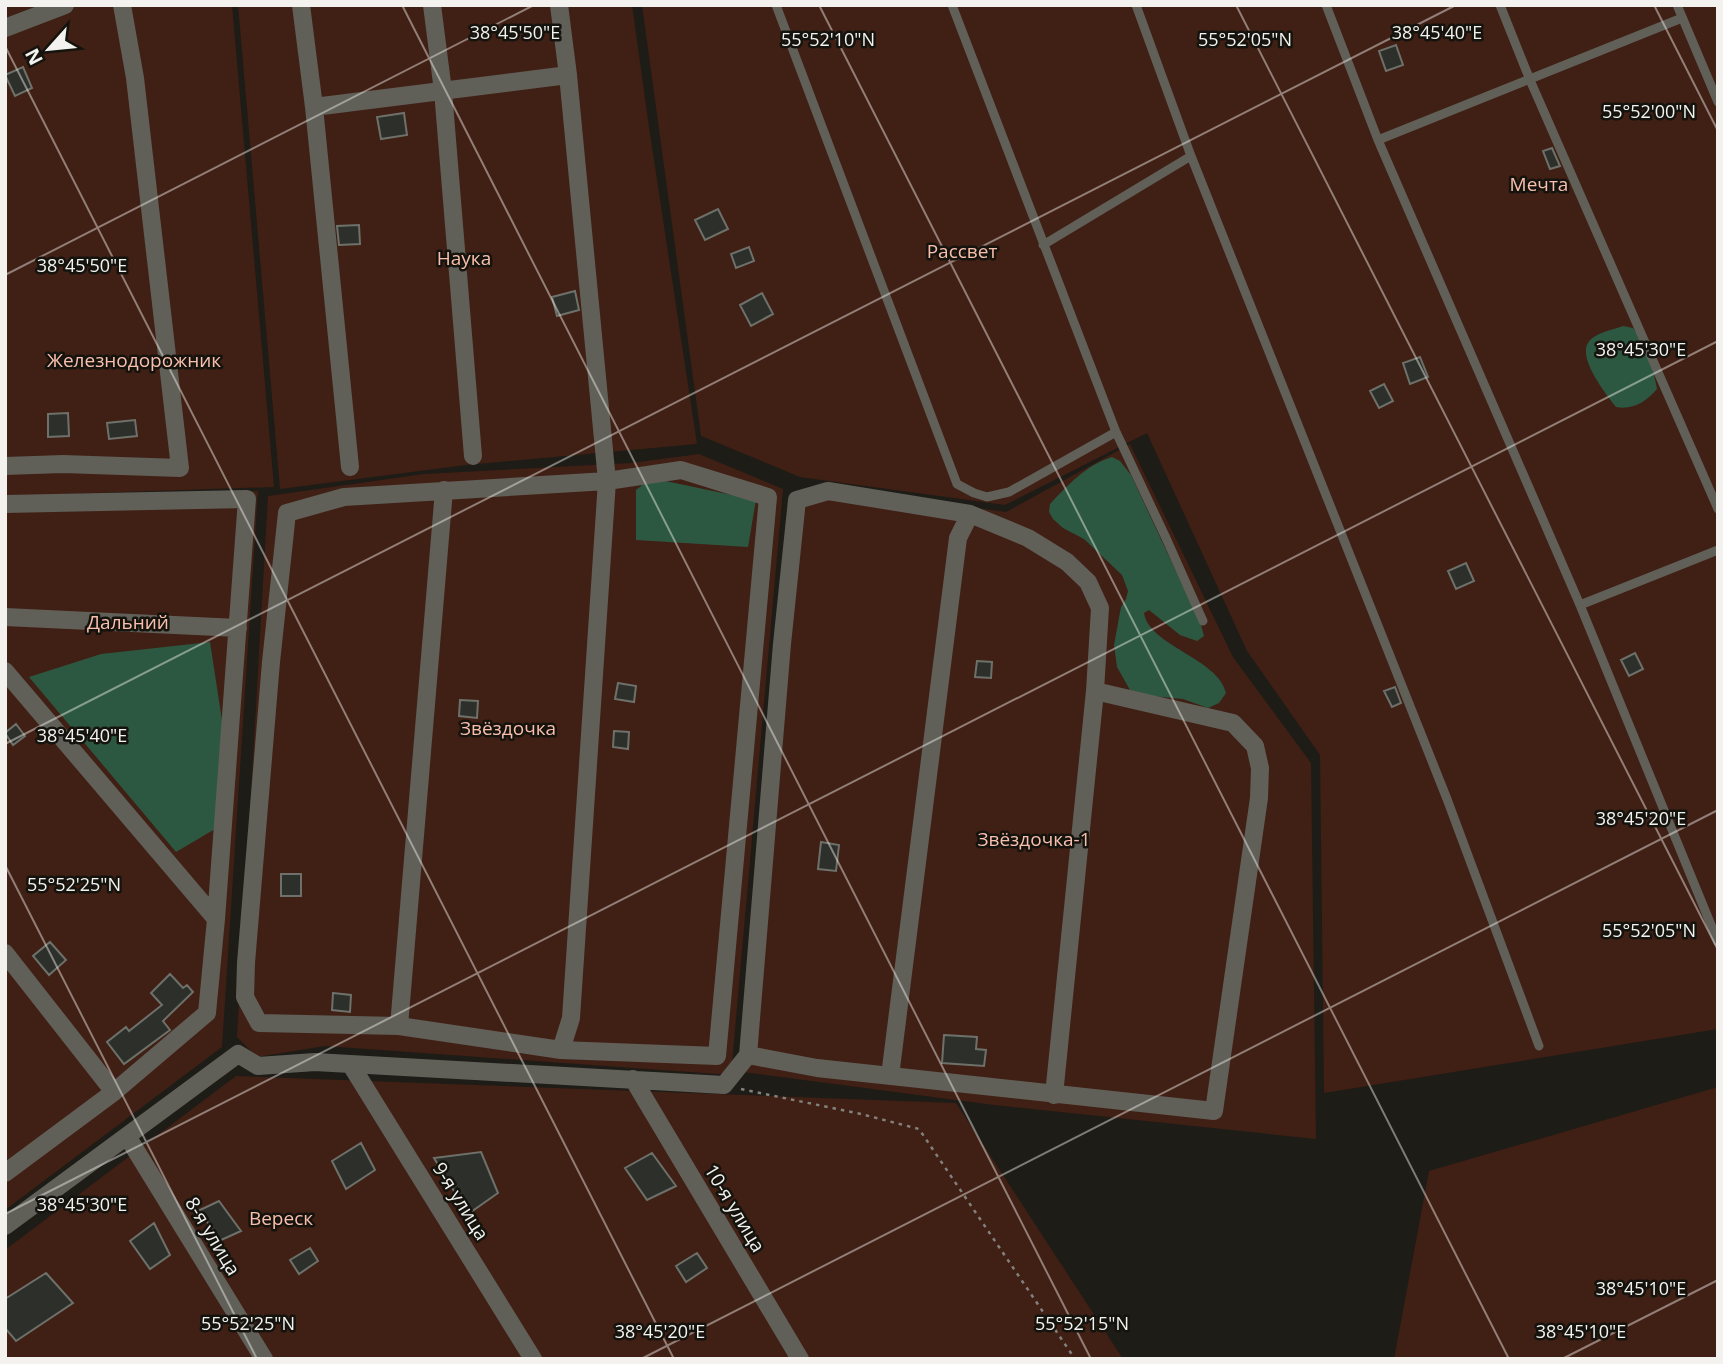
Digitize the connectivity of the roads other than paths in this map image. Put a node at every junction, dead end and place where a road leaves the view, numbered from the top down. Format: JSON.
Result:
{"nodes":[{"id":1,"x":65,"y":5,"type":"edge"},
{"id":2,"x":122,"y":5,"type":"edge"},
{"id":3,"x":301,"y":5,"type":"edge"},
{"id":4,"x":432,"y":5,"type":"edge"},
{"id":5,"x":559,"y":5,"type":"edge"},
{"id":6,"x":776,"y":5,"type":"edge"},
{"id":7,"x":952,"y":5,"type":"edge"},
{"id":8,"x":1136,"y":5,"type":"edge"},
{"id":9,"x":1326,"y":5,"type":"edge"},
{"id":10,"x":1500,"y":5,"type":"edge"},
{"id":11,"x":1676,"y":5,"type":"edge"},
{"id":12,"x":1682,"y":18,"type":"junction"},
{"id":13,"x":5,"y":28,"type":"edge"},
{"id":14,"x":568,"y":75,"type":"junction"},
{"id":15,"x":1530,"y":80,"type":"junction"},
{"id":16,"x":443,"y":91,"type":"junction"},
{"id":17,"x":1718,"y":102,"type":"edge"},
{"id":18,"x":314,"y":107,"type":"junction"},
{"id":19,"x":1378,"y":140,"type":"junction"},
{"id":20,"x":1191,"y":156,"type":"junction"},
{"id":21,"x":1043,"y":245,"type":"junction"},
{"id":22,"x":1116,"y":432,"type":"junction"},
{"id":23,"x":473,"y":456,"type":"dead end"},
{"id":24,"x":5,"y":466,"type":"edge"},
{"id":25,"x":350,"y":467,"type":"dead end"},
{"id":26,"x":607,"y":481,"type":"junction"},
{"id":27,"x":444,"y":490,"type":"junction"},
{"id":28,"x":5,"y":505,"type":"edge"},
{"id":29,"x":1718,"y":509,"type":"edge"},
{"id":30,"x":970,"y":514,"type":"junction"},
{"id":31,"x":1718,"y":550,"type":"edge"},
{"id":32,"x":1580,"y":604,"type":"junction"},
{"id":33,"x":5,"y":617,"type":"edge"},
{"id":34,"x":1203,"y":621,"type":"dead end"},
{"id":35,"x":238,"y":628,"type":"junction"},
{"id":36,"x":5,"y":671,"type":"edge"},
{"id":37,"x":1095,"y":691,"type":"junction"},
{"id":38,"x":216,"y":919,"type":"junction"},
{"id":39,"x":1718,"y":942,"type":"edge"},
{"id":40,"x":5,"y":953,"type":"edge"},
{"id":41,"x":399,"y":1026,"type":"junction"},
{"id":42,"x":1539,"y":1045,"type":"dead end"},
{"id":43,"x":561,"y":1050,"type":"junction"},
{"id":44,"x":747,"y":1055,"type":"junction"},
{"id":45,"x":351,"y":1065,"type":"junction"},
{"id":46,"x":890,"y":1076,"type":"junction"},
{"id":47,"x":633,"y":1079,"type":"junction"},
{"id":48,"x":114,"y":1092,"type":"junction"},
{"id":49,"x":1054,"y":1095,"type":"junction"},
{"id":50,"x":127,"y":1136,"type":"junction"},
{"id":51,"x":5,"y":1174,"type":"edge"},
{"id":52,"x":5,"y":1226,"type":"edge"},
{"id":53,"x":264,"y":1359,"type":"edge"},
{"id":54,"x":533,"y":1359,"type":"edge"},
{"id":55,"x":800,"y":1359,"type":"edge"}],
"edges":[{"from":1,"to":13,"type":"street"},
{"from":2,"to":24,"type":"street"},
{"from":3,"to":18,"type":"street"},
{"from":4,"to":16,"type":"street"},
{"from":5,"to":14,"type":"street"},
{"from":6,"to":22,"type":"lane"},
{"from":7,"to":21,"type":"lane"},
{"from":8,"to":20,"type":"lane"},
{"from":9,"to":19,"type":"lane"},
{"from":10,"to":15,"type":"lane"},
{"from":11,"to":12,"type":"lane"},
{"from":12,"to":15,"type":"lane"},
{"from":12,"to":17,"type":"lane"},
{"from":14,"to":16,"type":"street"},
{"from":14,"to":26,"type":"street"},
{"from":15,"to":19,"type":"lane"},
{"from":15,"to":29,"type":"lane"},
{"from":16,"to":18,"type":"street"},
{"from":16,"to":23,"type":"street"},
{"from":18,"to":25,"type":"street"},
{"from":19,"to":32,"type":"lane"},
{"from":20,"to":21,"type":"lane"},
{"from":20,"to":42,"type":"lane"},
{"from":21,"to":22,"type":"lane"},
{"from":22,"to":34,"type":"lane"},
{"from":26,"to":27,"type":"street"},
{"from":26,"to":43,"type":"street"},
{"from":26,"to":43,"type":"street"},
{"from":27,"to":41,"type":"street"},
{"from":27,"to":41,"type":"street"},
{"from":28,"to":35,"type":"street"},
{"from":30,"to":37,"type":"street"},
{"from":30,"to":44,"type":"street"},
{"from":30,"to":46,"type":"street"},
{"from":31,"to":32,"type":"lane"},
{"from":32,"to":39,"type":"lane"},
{"from":33,"to":35,"type":"street"},
{"from":35,"to":38,"type":"street"},
{"from":36,"to":38,"type":"street"},
{"from":37,"to":49,"type":"street"},
{"from":37,"to":49,"type":"street"},
{"from":38,"to":48,"type":"street"},
{"from":40,"to":48,"type":"street"},
{"from":41,"to":43,"type":"street"},
{"from":44,"to":46,"type":"street"},
{"from":44,"to":47,"type":"street"},
{"from":45,"to":47,"type":"street"},
{"from":45,"to":50,"type":"street"},
{"from":45,"to":54,"type":"street","name":"9-я улица"},
{"from":46,"to":49,"type":"street"},
{"from":47,"to":55,"type":"street","name":"10-я улица"},
{"from":48,"to":51,"type":"street"},
{"from":50,"to":52,"type":"street"},
{"from":50,"to":53,"type":"street","name":"8-я улица"}]}
